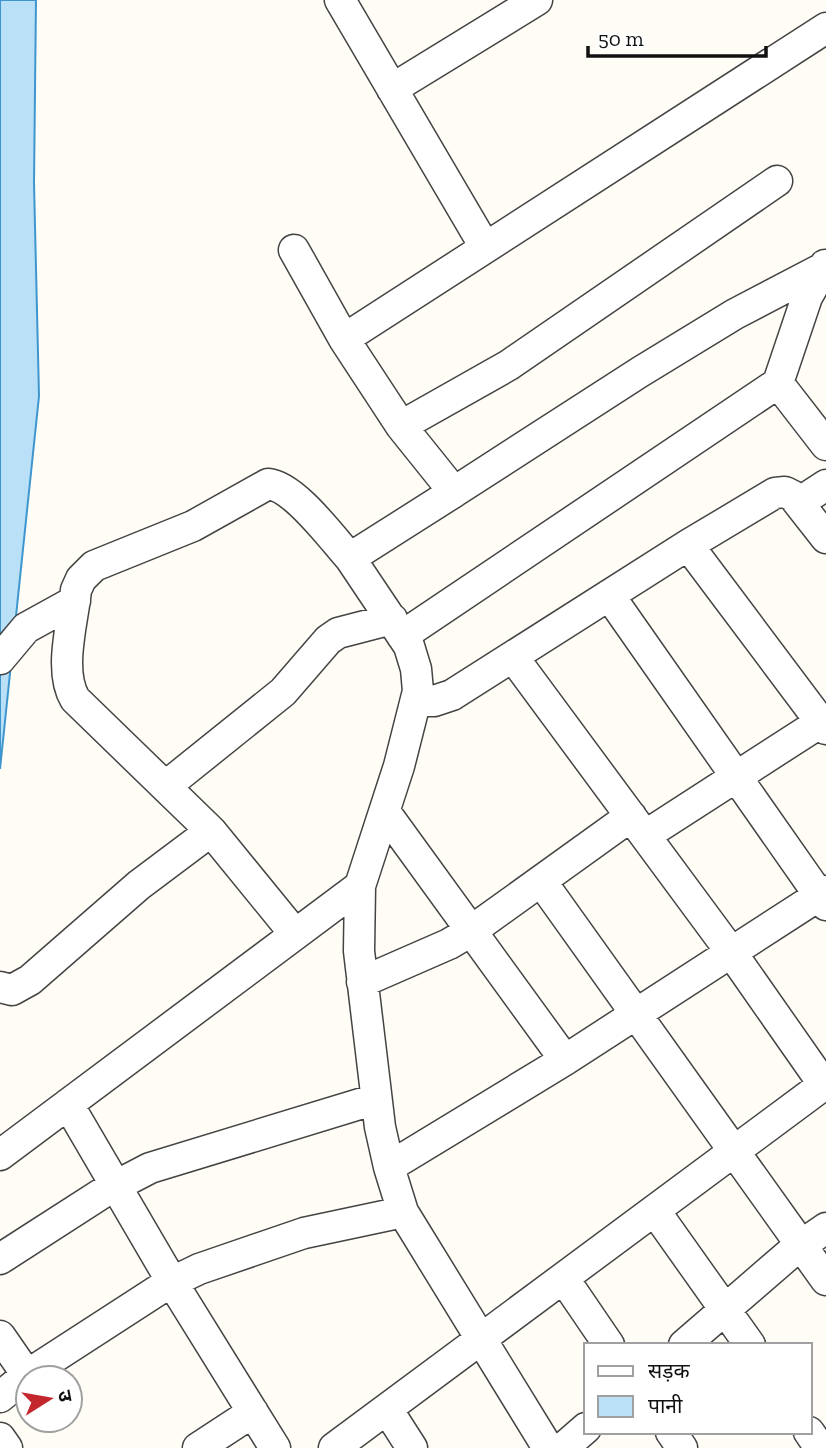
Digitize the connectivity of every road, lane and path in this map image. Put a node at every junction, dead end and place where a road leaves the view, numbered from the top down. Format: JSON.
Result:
{"nodes":[{"id":1,"x":340,"y":0,"type":"edge"},
{"id":2,"x":537,"y":0,"type":"edge"},
{"id":3,"x":826,"y":28,"type":"edge"},
{"id":4,"x":392,"y":89,"type":"junction"},
{"id":5,"x":777,"y":181,"type":"dead end"},
{"id":6,"x":485,"y":247,"type":"junction"},
{"id":7,"x":294,"y":250,"type":"dead end"},
{"id":8,"x":823,"y":267,"type":"edge"},
{"id":9,"x":344,"y":339,"type":"junction"},
{"id":10,"x":778,"y":383,"type":"junction"},
{"id":11,"x":401,"y":426,"type":"junction"},
{"id":12,"x":826,"y":445,"type":"edge"},
{"id":13,"x":826,"y":485,"type":"edge"},
{"id":14,"x":454,"y":492,"type":"junction"},
{"id":15,"x":800,"y":502,"type":"junction"},
{"id":16,"x":826,"y":538,"type":"edge"},
{"id":17,"x":688,"y":545,"type":"junction"},
{"id":18,"x":350,"y":558,"type":"junction"},
{"id":19,"x":609,"y":595,"type":"junction"},
{"id":20,"x":75,"y":601,"type":"junction"},
{"id":21,"x":397,"y":627,"type":"junction"},
{"id":22,"x":513,"y":657,"type":"junction"},
{"id":23,"x":0,"y":659,"type":"edge"},
{"id":24,"x":416,"y":701,"type":"junction"},
{"id":25,"x":824,"y":726,"type":"edge"},
{"id":26,"x":736,"y":776,"type":"junction"},
{"id":27,"x":166,"y":786,"type":"junction"},
{"id":28,"x":385,"y":812,"type":"junction"},
{"id":29,"x":639,"y":825,"type":"junction"},
{"id":30,"x":211,"y":831,"type":"junction"},
{"id":31,"x":541,"y":881,"type":"junction"},
{"id":32,"x":360,"y":886,"type":"junction"},
{"id":33,"x":824,"y":897,"type":"edge"},
{"id":34,"x":471,"y":931,"type":"junction"},
{"id":35,"x":295,"y":934,"type":"junction"},
{"id":36,"x":731,"y":952,"type":"junction"},
{"id":37,"x":362,"y":982,"type":"junction"},
{"id":38,"x":0,"y":987,"type":"edge"},
{"id":39,"x":638,"y":1013,"type":"junction"},
{"id":40,"x":565,"y":1060,"type":"junction"},
{"id":41,"x":825,"y":1084,"type":"edge"},
{"id":42,"x":376,"y":1099,"type":"junction"},
{"id":43,"x":68,"y":1104,"type":"junction"},
{"id":44,"x":735,"y":1151,"type":"junction"},
{"id":45,"x":0,"y":1154,"type":"edge"},
{"id":46,"x":389,"y":1167,"type":"junction"},
{"id":47,"x":117,"y":1184,"type":"junction"},
{"id":48,"x":654,"y":1211,"type":"junction"},
{"id":49,"x":403,"y":1212,"type":"junction"},
{"id":50,"x":826,"y":1228,"type":"edge"},
{"id":51,"x":801,"y":1245,"type":"junction"},
{"id":52,"x":0,"y":1259,"type":"edge"},
{"id":53,"x":564,"y":1279,"type":"junction"},
{"id":54,"x":826,"y":1280,"type":"edge"},
{"id":55,"x":172,"y":1282,"type":"junction"},
{"id":56,"x":726,"y":1309,"type":"junction"},
{"id":57,"x":0,"y":1336,"type":"edge"},
{"id":58,"x":482,"y":1340,"type":"junction"},
{"id":59,"x":608,"y":1343,"type":"edge"},
{"id":60,"x":686,"y":1343,"type":"edge"},
{"id":61,"x":749,"y":1343,"type":"edge"},
{"id":62,"x":19,"y":1364,"type":"edge"},
{"id":63,"x":44,"y":1364,"type":"edge"},
{"id":64,"x":14,"y":1386,"type":"edge"},
{"id":65,"x":0,"y":1397,"type":"edge"},
{"id":66,"x":387,"y":1409,"type":"junction"},
{"id":67,"x":253,"y":1412,"type":"junction"},
{"id":68,"x":584,"y":1431,"type":"edge"},
{"id":69,"x":0,"y":1438,"type":"edge"},
{"id":70,"x":7,"y":1448,"type":"edge"},
{"id":71,"x":198,"y":1448,"type":"edge"},
{"id":72,"x":275,"y":1448,"type":"edge"},
{"id":73,"x":334,"y":1448,"type":"edge"},
{"id":74,"x":412,"y":1448,"type":"edge"},
{"id":75,"x":548,"y":1448,"type":"edge"},
{"id":76,"x":564,"y":1448,"type":"edge"}],
"edges":[{"from":1,"to":4,"type":"street"},
{"from":2,"to":4,"type":"street"},
{"from":3,"to":6,"type":"street"},
{"from":4,"to":6,"type":"street"},
{"from":5,"to":11,"type":"street"},
{"from":6,"to":9,"type":"street"},
{"from":7,"to":9,"type":"street"},
{"from":8,"to":10,"type":"street"},
{"from":8,"to":14,"type":"street"},
{"from":9,"to":11,"type":"street"},
{"from":10,"to":12,"type":"street"},
{"from":10,"to":21,"type":"street"},
{"from":11,"to":14,"type":"street"},
{"from":13,"to":15,"type":"street"},
{"from":14,"to":18,"type":"street"},
{"from":15,"to":16,"type":"street"},
{"from":15,"to":17,"type":"street"},
{"from":17,"to":19,"type":"street"},
{"from":17,"to":25,"type":"street"},
{"from":18,"to":20,"type":"street"},
{"from":18,"to":21,"type":"street"},
{"from":19,"to":22,"type":"street"},
{"from":19,"to":26,"type":"street"},
{"from":20,"to":23,"type":"street"},
{"from":20,"to":27,"type":"street"},
{"from":21,"to":24,"type":"street"},
{"from":21,"to":27,"type":"street"},
{"from":22,"to":24,"type":"street"},
{"from":22,"to":29,"type":"street"},
{"from":24,"to":28,"type":"street"},
{"from":25,"to":26,"type":"street"},
{"from":26,"to":29,"type":"street"},
{"from":26,"to":33,"type":"street"},
{"from":27,"to":30,"type":"street"},
{"from":28,"to":32,"type":"street"},
{"from":28,"to":34,"type":"street"},
{"from":29,"to":31,"type":"street"},
{"from":29,"to":36,"type":"street"},
{"from":30,"to":35,"type":"street"},
{"from":30,"to":38,"type":"street"},
{"from":31,"to":34,"type":"street"},
{"from":31,"to":39,"type":"street"},
{"from":32,"to":35,"type":"street"},
{"from":32,"to":37,"type":"street"},
{"from":33,"to":36,"type":"street"},
{"from":34,"to":37,"type":"street"},
{"from":34,"to":40,"type":"street"},
{"from":35,"to":43,"type":"street"},
{"from":36,"to":39,"type":"street"},
{"from":36,"to":41,"type":"street"},
{"from":37,"to":42,"type":"street"},
{"from":39,"to":40,"type":"street"},
{"from":39,"to":44,"type":"street"},
{"from":40,"to":46,"type":"street"},
{"from":41,"to":44,"type":"street"},
{"from":42,"to":46,"type":"street"},
{"from":42,"to":47,"type":"street"},
{"from":43,"to":45,"type":"street"},
{"from":43,"to":47,"type":"street"},
{"from":44,"to":48,"type":"street"},
{"from":44,"to":51,"type":"street"},
{"from":46,"to":49,"type":"street"},
{"from":47,"to":52,"type":"street"},
{"from":47,"to":55,"type":"street"},
{"from":48,"to":53,"type":"street"},
{"from":48,"to":56,"type":"street"},
{"from":49,"to":55,"type":"street"},
{"from":49,"to":58,"type":"street"},
{"from":50,"to":51,"type":"street"},
{"from":51,"to":54,"type":"street"},
{"from":51,"to":56,"type":"street"},
{"from":53,"to":58,"type":"street"},
{"from":53,"to":59,"type":"street"},
{"from":55,"to":63,"type":"street"},
{"from":55,"to":67,"type":"street"},
{"from":56,"to":60,"type":"street"},
{"from":56,"to":61,"type":"street"},
{"from":57,"to":62,"type":"street"},
{"from":58,"to":66,"type":"street"},
{"from":58,"to":75,"type":"street"},
{"from":64,"to":65,"type":"street"},
{"from":66,"to":73,"type":"street"},
{"from":66,"to":74,"type":"street"},
{"from":67,"to":71,"type":"street"},
{"from":67,"to":72,"type":"street"},
{"from":68,"to":76,"type":"street"},
{"from":69,"to":70,"type":"street"}]}
